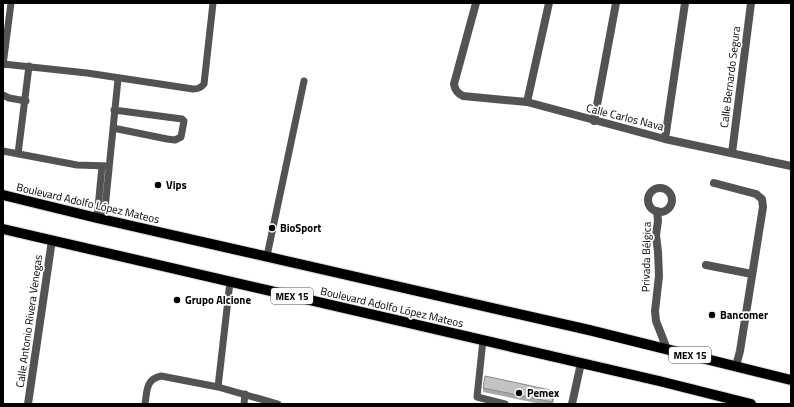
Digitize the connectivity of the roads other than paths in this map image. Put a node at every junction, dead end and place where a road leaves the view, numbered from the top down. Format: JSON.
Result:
{"nodes":[{"id":1,"x":212,"y":3,"type":"edge"},
{"id":2,"x":476,"y":3,"type":"edge"},
{"id":3,"x":549,"y":3,"type":"edge"},
{"id":4,"x":616,"y":3,"type":"edge"},
{"id":5,"x":685,"y":3,"type":"edge"},
{"id":6,"x":751,"y":3,"type":"edge"},
{"id":7,"x":8,"y":8,"type":"edge"},
{"id":8,"x":3,"y":64,"type":"edge"},
{"id":9,"x":29,"y":66,"type":"junction"},
{"id":10,"x":118,"y":79,"type":"junction"},
{"id":11,"x":304,"y":81,"type":"dead end"},
{"id":12,"x":3,"y":95,"type":"edge"},
{"id":13,"x":26,"y":101,"type":"junction"},
{"id":14,"x":526,"y":102,"type":"junction"},
{"id":15,"x":114,"y":110,"type":"junction"},
{"id":16,"x":594,"y":121,"type":"junction"},
{"id":17,"x":113,"y":128,"type":"junction"},
{"id":18,"x":665,"y":139,"type":"junction"},
{"id":19,"x":3,"y":151,"type":"edge"},
{"id":20,"x":732,"y":153,"type":"junction"},
{"id":21,"x":18,"y":154,"type":"junction"},
{"id":22,"x":106,"y":166,"type":"junction"},
{"id":23,"x":791,"y":166,"type":"edge"},
{"id":24,"x":714,"y":183,"type":"dead end"},
{"id":25,"x":3,"y":195,"type":"edge"},
{"id":26,"x":657,"y":211,"type":"dead end"},
{"id":27,"x":100,"y":219,"type":"junction"},
{"id":28,"x":3,"y":229,"type":"edge"},
{"id":29,"x":52,"y":240,"type":"junction"},
{"id":30,"x":267,"y":256,"type":"junction"},
{"id":31,"x":706,"y":265,"type":"dead end"},
{"id":32,"x":752,"y":274,"type":"junction"},
{"id":33,"x":230,"y":282,"type":"junction"},
{"id":34,"x":483,"y":340,"type":"junction"},
{"id":35,"x":667,"y":349,"type":"junction"},
{"id":36,"x":581,"y":363,"type":"junction"},
{"id":37,"x":736,"y":366,"type":"junction"},
{"id":38,"x":791,"y":380,"type":"edge"},
{"id":39,"x":218,"y":387,"type":"junction"},
{"id":40,"x":245,"y":394,"type":"junction"},
{"id":41,"x":724,"y":400,"type":"edge"},
{"id":42,"x":28,"y":404,"type":"edge"},
{"id":43,"x":145,"y":404,"type":"edge"},
{"id":44,"x":244,"y":404,"type":"edge"},
{"id":45,"x":278,"y":404,"type":"edge"},
{"id":46,"x":504,"y":404,"type":"edge"},
{"id":47,"x":572,"y":404,"type":"edge"},
{"id":48,"x":751,"y":404,"type":"edge"}],
"edges":[{"from":1,"to":10,"type":"lane"},
{"from":2,"to":14,"type":"street","name":"Calle Carlos Nava"},
{"from":3,"to":14,"type":"street"},
{"from":4,"to":16,"type":"street"},
{"from":5,"to":18,"type":"street"},
{"from":6,"to":20,"type":"street","name":"Calle Bernardo Segura"},
{"from":7,"to":8,"type":"lane"},
{"from":8,"to":9,"type":"lane"},
{"from":9,"to":10,"type":"lane"},
{"from":9,"to":13,"type":"lane"},
{"from":10,"to":15,"type":"lane"},
{"from":11,"to":30,"type":"lane"},
{"from":12,"to":13,"type":"lane"},
{"from":13,"to":21,"type":"lane"},
{"from":14,"to":16,"type":"street","name":"Calle Carlos Nava"},
{"from":15,"to":17,"type":"lane"},
{"from":15,"to":17,"type":"lane"},
{"from":16,"to":18,"type":"street","name":"Calle Carlos Nava"},
{"from":17,"to":22,"type":"lane"},
{"from":18,"to":20,"type":"street","name":"Calle Carlos Nava"},
{"from":19,"to":21,"type":"lane"},
{"from":20,"to":23,"type":"street","name":"Calle Carlos Nava"},
{"from":21,"to":22,"type":"lane"},
{"from":22,"to":27,"type":"lane"},
{"from":24,"to":32,"type":"street"},
{"from":25,"to":27,"type":"main road","name":"Boulevard Adolfo López Mateos","number":"MEX 15"},
{"from":26,"to":35,"type":"street","name":"Privada Bélgica"},
{"from":27,"to":30,"type":"main road","name":"Boulevard Adolfo López Mateos","number":"MEX 15"},
{"from":28,"to":29,"type":"main road","name":"Boulevard Adolfo López Mateos","number":"MEX 15"},
{"from":29,"to":33,"type":"main road","name":"Boulevard Adolfo López Mateos","number":"MEX 15"},
{"from":29,"to":42,"type":"street","name":"Calle Antonio Rivera Venegas"},
{"from":30,"to":35,"type":"main road","name":"Boulevard Adolfo López Mateos","number":"MEX 15"},
{"from":31,"to":32,"type":"street"},
{"from":32,"to":37,"type":"street"},
{"from":33,"to":34,"type":"main road","name":"Boulevard Adolfo López Mateos","number":"MEX 15"},
{"from":33,"to":39,"type":"lane"},
{"from":34,"to":36,"type":"main road","name":"Boulevard Adolfo López Mateos","number":"MEX 15"},
{"from":34,"to":46,"type":"lane"},
{"from":35,"to":37,"type":"main road","number":"MEX 15"},
{"from":36,"to":41,"type":"main road","name":"Boulevard Adolfo López Mateos","number":"MEX 15"},
{"from":36,"to":47,"type":"street"},
{"from":37,"to":38,"type":"main road","number":"MEX 15"},
{"from":39,"to":40,"type":"lane"},
{"from":39,"to":43,"type":"lane"},
{"from":40,"to":44,"type":"lane"},
{"from":40,"to":45,"type":"lane"},
{"from":41,"to":48,"type":"main road","name":"Boulevard Adolfo López Mateos","number":"MEX 15"}]}
